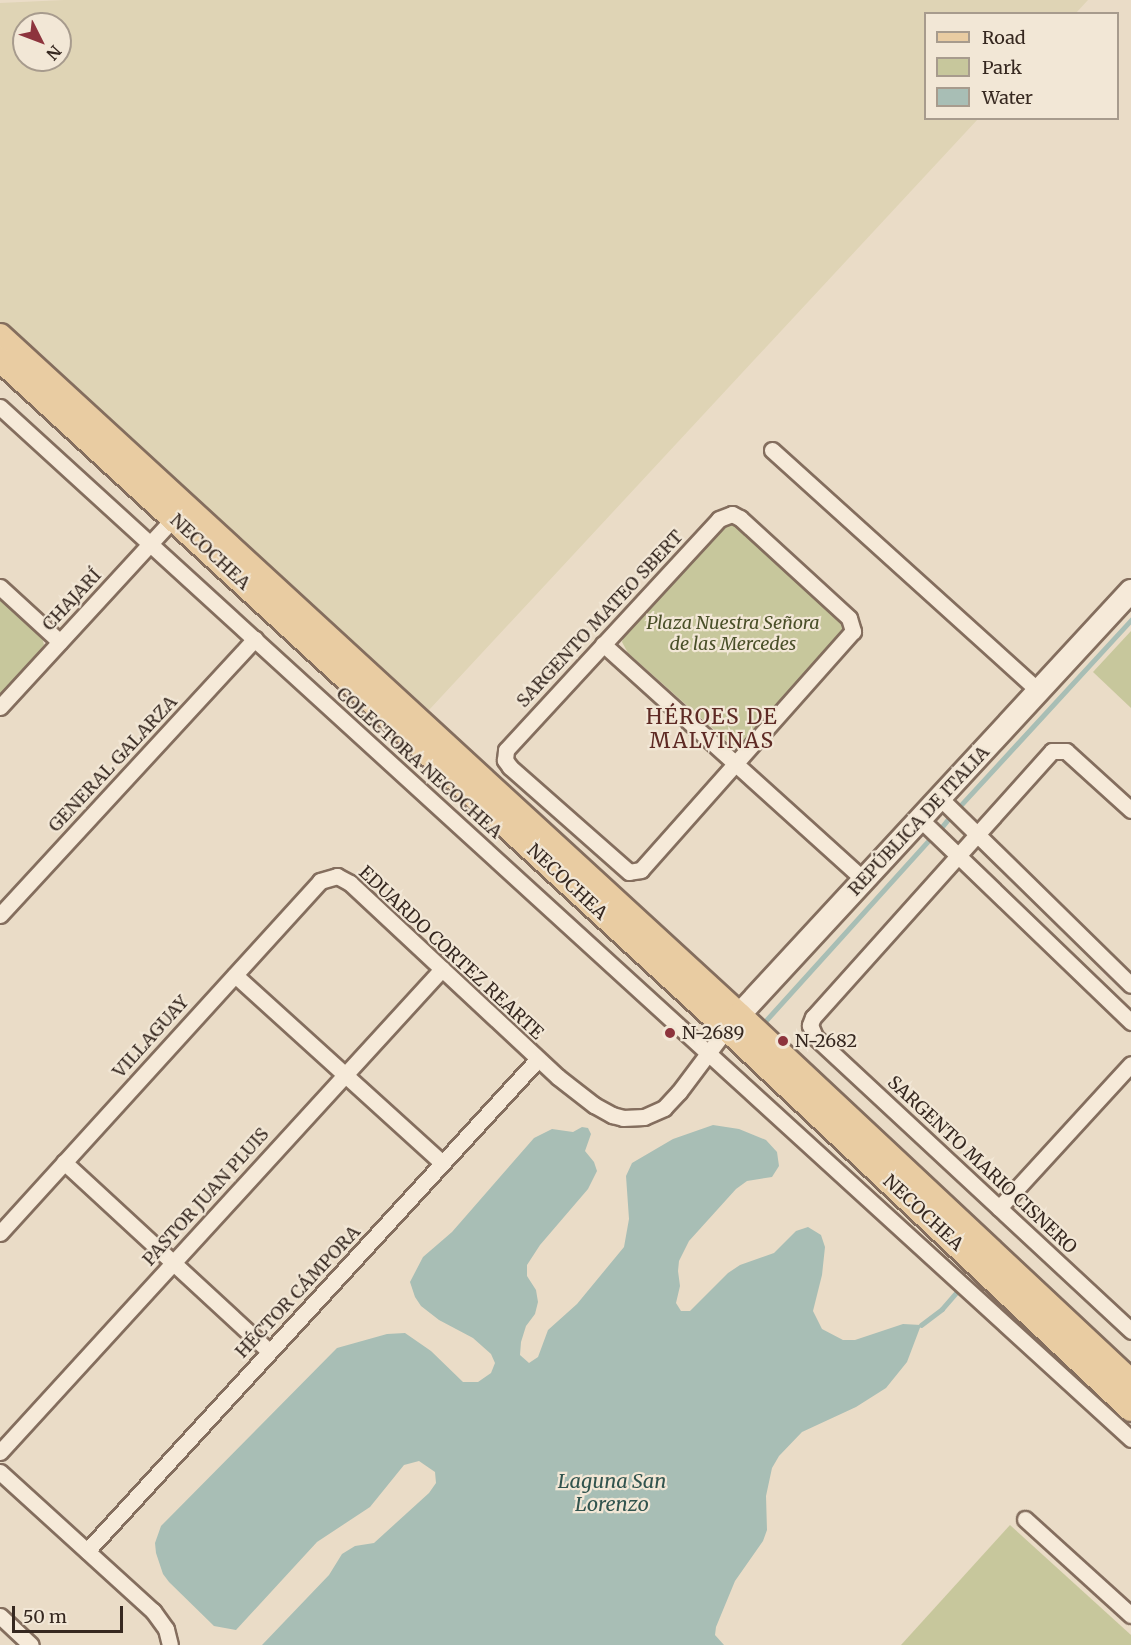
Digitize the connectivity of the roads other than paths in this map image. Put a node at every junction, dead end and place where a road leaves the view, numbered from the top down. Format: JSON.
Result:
{"nodes":[{"id":1,"x":0,"y":336,"type":"edge"},
{"id":2,"x":0,"y":359,"type":"edge"},
{"id":3,"x":0,"y":407,"type":"edge"},
{"id":4,"x":772,"y":450,"type":"dead end"},
{"id":5,"x":173,"y":519,"type":"junction"},
{"id":6,"x":150,"y":544,"type":"junction"},
{"id":7,"x":0,"y":587,"type":"edge"},
{"id":8,"x":1131,"y":591,"type":"edge"},
{"id":9,"x":255,"y":639,"type":"junction"},
{"id":10,"x":60,"y":642,"type":"junction"},
{"id":11,"x":603,"y":644,"type":"junction"},
{"id":12,"x":1039,"y":691,"type":"junction"},
{"id":13,"x":0,"y":707,"type":"edge"},
{"id":14,"x":736,"y":764,"type":"junction"},
{"id":15,"x":940,"y":798,"type":"junction"},
{"id":16,"x":1131,"y":810,"type":"edge"},
{"id":17,"x":920,"y":819,"type":"junction"},
{"id":18,"x":977,"y":834,"type":"junction"},
{"id":19,"x":959,"y":854,"type":"junction"},
{"id":20,"x":337,"y":876,"type":"joint"},
{"id":21,"x":864,"y":880,"type":"junction"},
{"id":22,"x":0,"y":915,"type":"edge"},
{"id":23,"x":442,"y":969,"type":"junction"},
{"id":24,"x":235,"y":975,"type":"junction"},
{"id":25,"x":1131,"y":985,"type":"edge"},
{"id":26,"x":733,"y":1022,"type":"junction"},
{"id":27,"x":1131,"y":1022,"type":"edge"},
{"id":28,"x":709,"y":1052,"type":"junction"},
{"id":29,"x":538,"y":1059,"type":"junction"},
{"id":30,"x":1131,"y":1064,"type":"edge"},
{"id":31,"x":345,"y":1075,"type":"junction"},
{"id":32,"x":64,"y":1162,"type":"junction"},
{"id":33,"x":442,"y":1163,"type":"junction"},
{"id":34,"x":999,"y":1208,"type":"junction"},
{"id":35,"x":0,"y":1233,"type":"edge"},
{"id":36,"x":173,"y":1263,"type":"junction"},
{"id":37,"x":1131,"y":1331,"type":"edge"},
{"id":38,"x":269,"y":1351,"type":"junction"},
{"id":39,"x":1131,"y":1382,"type":"edge"},
{"id":40,"x":1131,"y":1408,"type":"edge"},
{"id":41,"x":1131,"y":1439,"type":"edge"},
{"id":42,"x":0,"y":1452,"type":"edge"},
{"id":43,"x":0,"y":1472,"type":"edge"},
{"id":44,"x":1025,"y":1519,"type":"dead end"},
{"id":45,"x":87,"y":1551,"type":"junction"},
{"id":46,"x":1131,"y":1615,"type":"edge"},
{"id":47,"x":0,"y":1616,"type":"edge"},
{"id":48,"x":172,"y":1643,"type":"edge"},
{"id":49,"x":31,"y":1645,"type":"edge"}],
"edges":[{"from":1,"to":26,"type":"main road","name":"NECOCHEA"},
{"from":2,"to":5,"type":"main road","name":"NECOCHEA"},
{"from":3,"to":6,"type":"street","name":"COLECTORA NECOCHEA"},
{"from":4,"to":12,"type":"street"},
{"from":5,"to":6,"type":"street","name":"CHAJARÍ"},
{"from":5,"to":26,"type":"main road","name":"NECOCHEA"},
{"from":6,"to":9,"type":"street","name":"COLECTORA NECOCHEA"},
{"from":6,"to":10,"type":"street","name":"CHAJARÍ"},
{"from":7,"to":10,"type":"street"},
{"from":8,"to":12,"type":"street","name":"REPÚBLICA DE ITALIA"},
{"from":9,"to":22,"type":"street","name":"GENERAL GALARZA"},
{"from":9,"to":28,"type":"street","name":"COLECTORA NECOCHEA"},
{"from":10,"to":13,"type":"street","name":"CHAJARÍ"},
{"from":11,"to":14,"type":"street"},
{"from":11,"to":14,"type":"street","name":"SARGENTO MATEO SBERT"},
{"from":11,"to":14,"type":"street","name":"SARGENTO MATEO SBERT"},
{"from":12,"to":15,"type":"street","name":"REPÚBLICA DE ITALIA"},
{"from":14,"to":21,"type":"street"},
{"from":15,"to":17,"type":"street","name":"REPÚBLICA DE ITALIA"},
{"from":15,"to":18,"type":"street"},
{"from":16,"to":18,"type":"street"},
{"from":17,"to":19,"type":"street"},
{"from":17,"to":21,"type":"street","name":"REPÚBLICA DE ITALIA"},
{"from":18,"to":19,"type":"street"},
{"from":18,"to":25,"type":"street"},
{"from":19,"to":27,"type":"street"},
{"from":19,"to":34,"type":"street","name":"SARGENTO MARIO CISNERO"},
{"from":20,"to":23,"type":"street","name":"EDUARDO CORTEZ REARTE"},
{"from":20,"to":24,"type":"street","name":"VILLAGUAY"},
{"from":21,"to":26,"type":"street","name":"REPÚBLICA DE ITALIA"},
{"from":23,"to":29,"type":"street","name":"EDUARDO CORTEZ REARTE"},
{"from":23,"to":31,"type":"street","name":"PASTOR JUAN PLUIS"},
{"from":24,"to":31,"type":"street"},
{"from":24,"to":32,"type":"street","name":"VILLAGUAY"},
{"from":26,"to":28,"type":"street","name":"REPÚBLICA DE ITALIA"},
{"from":26,"to":39,"type":"main road","name":"NECOCHEA"},
{"from":26,"to":40,"type":"main road","name":"NECOCHEA"},
{"from":28,"to":29,"type":"street","name":"EDUARDO CORTEZ REARTE"},
{"from":28,"to":41,"type":"street","name":"COLECTORA NECOCHEA"},
{"from":29,"to":33,"type":"street","name":"HÉCTOR CÁMPORA"},
{"from":30,"to":34,"type":"street"},
{"from":31,"to":33,"type":"street"},
{"from":31,"to":36,"type":"street","name":"PASTOR JUAN PLUIS"},
{"from":32,"to":35,"type":"street","name":"VILLAGUAY"},
{"from":32,"to":36,"type":"street"},
{"from":33,"to":38,"type":"street","name":"HÉCTOR CÁMPORA"},
{"from":34,"to":37,"type":"street","name":"SARGENTO MARIO CISNERO"},
{"from":36,"to":38,"type":"street"},
{"from":36,"to":42,"type":"street","name":"PASTOR JUAN PLUIS"},
{"from":38,"to":45,"type":"street","name":"HÉCTOR CÁMPORA"},
{"from":43,"to":45,"type":"street"},
{"from":44,"to":46,"type":"street"},
{"from":45,"to":48,"type":"street"},
{"from":47,"to":49,"type":"street"}]}
